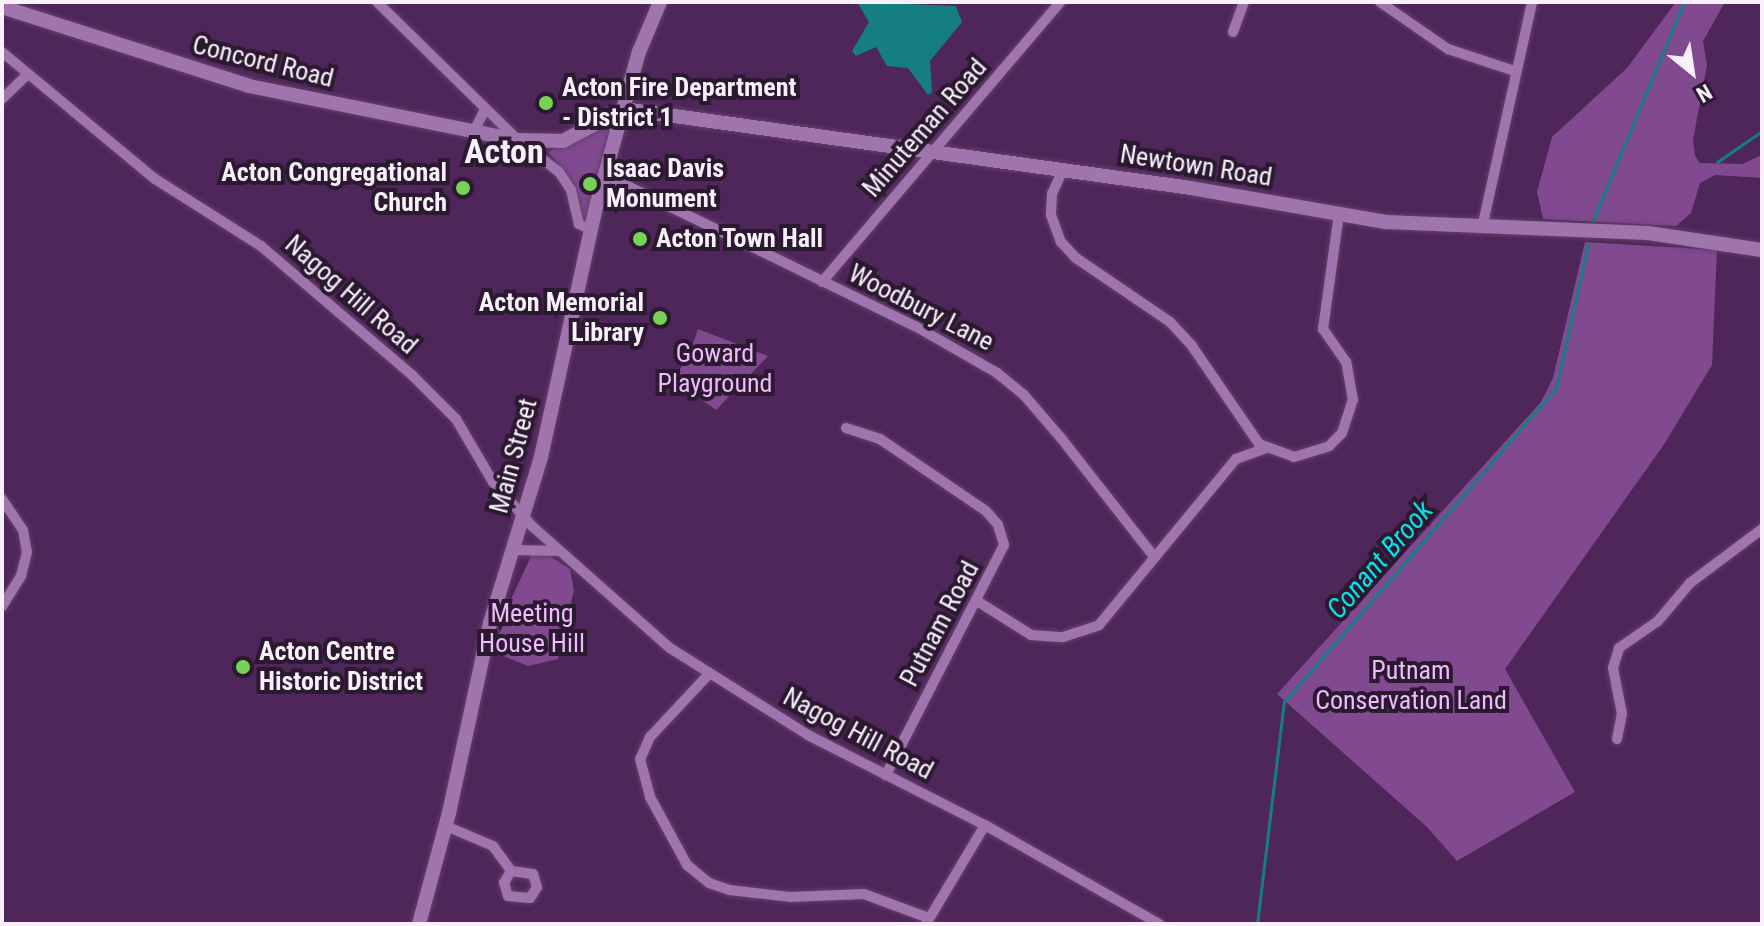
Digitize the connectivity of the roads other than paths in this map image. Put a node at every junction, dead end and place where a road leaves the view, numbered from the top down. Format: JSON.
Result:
{"nodes":[{"id":1,"x":377,"y":2,"type":"edge"},
{"id":2,"x":660,"y":2,"type":"edge"},
{"id":3,"x":1060,"y":2,"type":"edge"},
{"id":4,"x":1244,"y":2,"type":"edge"},
{"id":5,"x":1380,"y":2,"type":"edge"},
{"id":6,"x":1532,"y":2,"type":"edge"},
{"id":7,"x":2,"y":7,"type":"edge"},
{"id":8,"x":1233,"y":32,"type":"dead end"},
{"id":9,"x":2,"y":52,"type":"edge"},
{"id":10,"x":1515,"y":71,"type":"junction"},
{"id":11,"x":27,"y":75,"type":"junction"},
{"id":12,"x":2,"y":99,"type":"edge"},
{"id":13,"x":485,"y":109,"type":"junction"},
{"id":14,"x":624,"y":109,"type":"junction"},
{"id":15,"x":473,"y":133,"type":"junction"},
{"id":16,"x":525,"y":141,"type":"junction"},
{"id":17,"x":932,"y":152,"type":"junction"},
{"id":18,"x":1063,"y":170,"type":"junction"},
{"id":19,"x":605,"y":175,"type":"junction"},
{"id":20,"x":1339,"y":214,"type":"junction"},
{"id":21,"x":1482,"y":228,"type":"junction"},
{"id":22,"x":592,"y":230,"type":"junction"},
{"id":23,"x":1762,"y":250,"type":"edge"},
{"id":24,"x":822,"y":282,"type":"junction"},
{"id":25,"x":846,"y":428,"type":"dead end"},
{"id":26,"x":1267,"y":448,"type":"junction"},
{"id":27,"x":2,"y":499,"type":"edge"},
{"id":28,"x":524,"y":513,"type":"junction"},
{"id":29,"x":1762,"y":529,"type":"edge"},
{"id":30,"x":513,"y":550,"type":"junction"},
{"id":31,"x":558,"y":551,"type":"junction"},
{"id":32,"x":1155,"y":558,"type":"junction"},
{"id":33,"x":977,"y":601,"type":"junction"},
{"id":34,"x":2,"y":607,"type":"edge"},
{"id":35,"x":708,"y":675,"type":"junction"},
{"id":36,"x":1617,"y":739,"type":"dead end"},
{"id":37,"x":886,"y":775,"type":"junction"},
{"id":38,"x":985,"y":825,"type":"junction"},
{"id":39,"x":446,"y":826,"type":"junction"},
{"id":40,"x":511,"y":871,"type":"dead end"},
{"id":41,"x":928,"y":921,"type":"edge"},
{"id":42,"x":419,"y":924,"type":"edge"},
{"id":43,"x":1159,"y":924,"type":"edge"}],
"edges":[{"from":1,"to":13,"type":"street"},
{"from":2,"to":14,"type":"street","name":"Main Street"},
{"from":3,"to":17,"type":"street","name":"Minuteman Road"},
{"from":4,"to":8,"type":"street"},
{"from":5,"to":10,"type":"street"},
{"from":6,"to":10,"type":"street"},
{"from":7,"to":15,"type":"street","name":"Concord Road"},
{"from":9,"to":11,"type":"street","name":"Nagog Hill Road"},
{"from":10,"to":21,"type":"street"},
{"from":11,"to":12,"type":"street"},
{"from":11,"to":28,"type":"street","name":"Nagog Hill Road"},
{"from":13,"to":15,"type":"street"},
{"from":13,"to":16,"type":"street"},
{"from":14,"to":16,"type":"street","name":"Concord Road"},
{"from":14,"to":17,"type":"street","name":"Newtown Road"},
{"from":14,"to":19,"type":"street","name":"Main Street"},
{"from":15,"to":16,"type":"street","name":"Concord Road"},
{"from":16,"to":22,"type":"street","name":"Concord Road"},
{"from":17,"to":18,"type":"street","name":"Newtown Road"},
{"from":17,"to":24,"type":"street","name":"Minuteman Road"},
{"from":18,"to":20,"type":"street","name":"Newtown Road"},
{"from":18,"to":26,"type":"street"},
{"from":19,"to":22,"type":"street","name":"Main Street"},
{"from":19,"to":24,"type":"street","name":"Woodbury Lane"},
{"from":20,"to":21,"type":"street","name":"Newtown Road"},
{"from":20,"to":26,"type":"street"},
{"from":21,"to":23,"type":"street","name":"Newtown Road"},
{"from":22,"to":28,"type":"street","name":"Main Street"},
{"from":24,"to":32,"type":"street","name":"Woodbury Lane"},
{"from":25,"to":33,"type":"street","name":"Putnam Road"},
{"from":26,"to":32,"type":"street"},
{"from":27,"to":34,"type":"street"},
{"from":28,"to":30,"type":"street","name":"Main Street"},
{"from":28,"to":31,"type":"street","name":"Nagog Hill Road"},
{"from":29,"to":36,"type":"street"},
{"from":30,"to":31,"type":"street"},
{"from":30,"to":39,"type":"street","name":"Main Street"},
{"from":31,"to":35,"type":"street","name":"Nagog Hill Road"},
{"from":32,"to":33,"type":"street"},
{"from":33,"to":37,"type":"street","name":"Putnam Road"},
{"from":35,"to":37,"type":"street","name":"Nagog Hill Road"},
{"from":35,"to":41,"type":"street"},
{"from":37,"to":38,"type":"street","name":"Nagog Hill Road"},
{"from":38,"to":41,"type":"street"},
{"from":38,"to":43,"type":"street","name":"Nagog Hill Road"},
{"from":39,"to":40,"type":"street"},
{"from":39,"to":42,"type":"street","name":"Main Street"}]}
